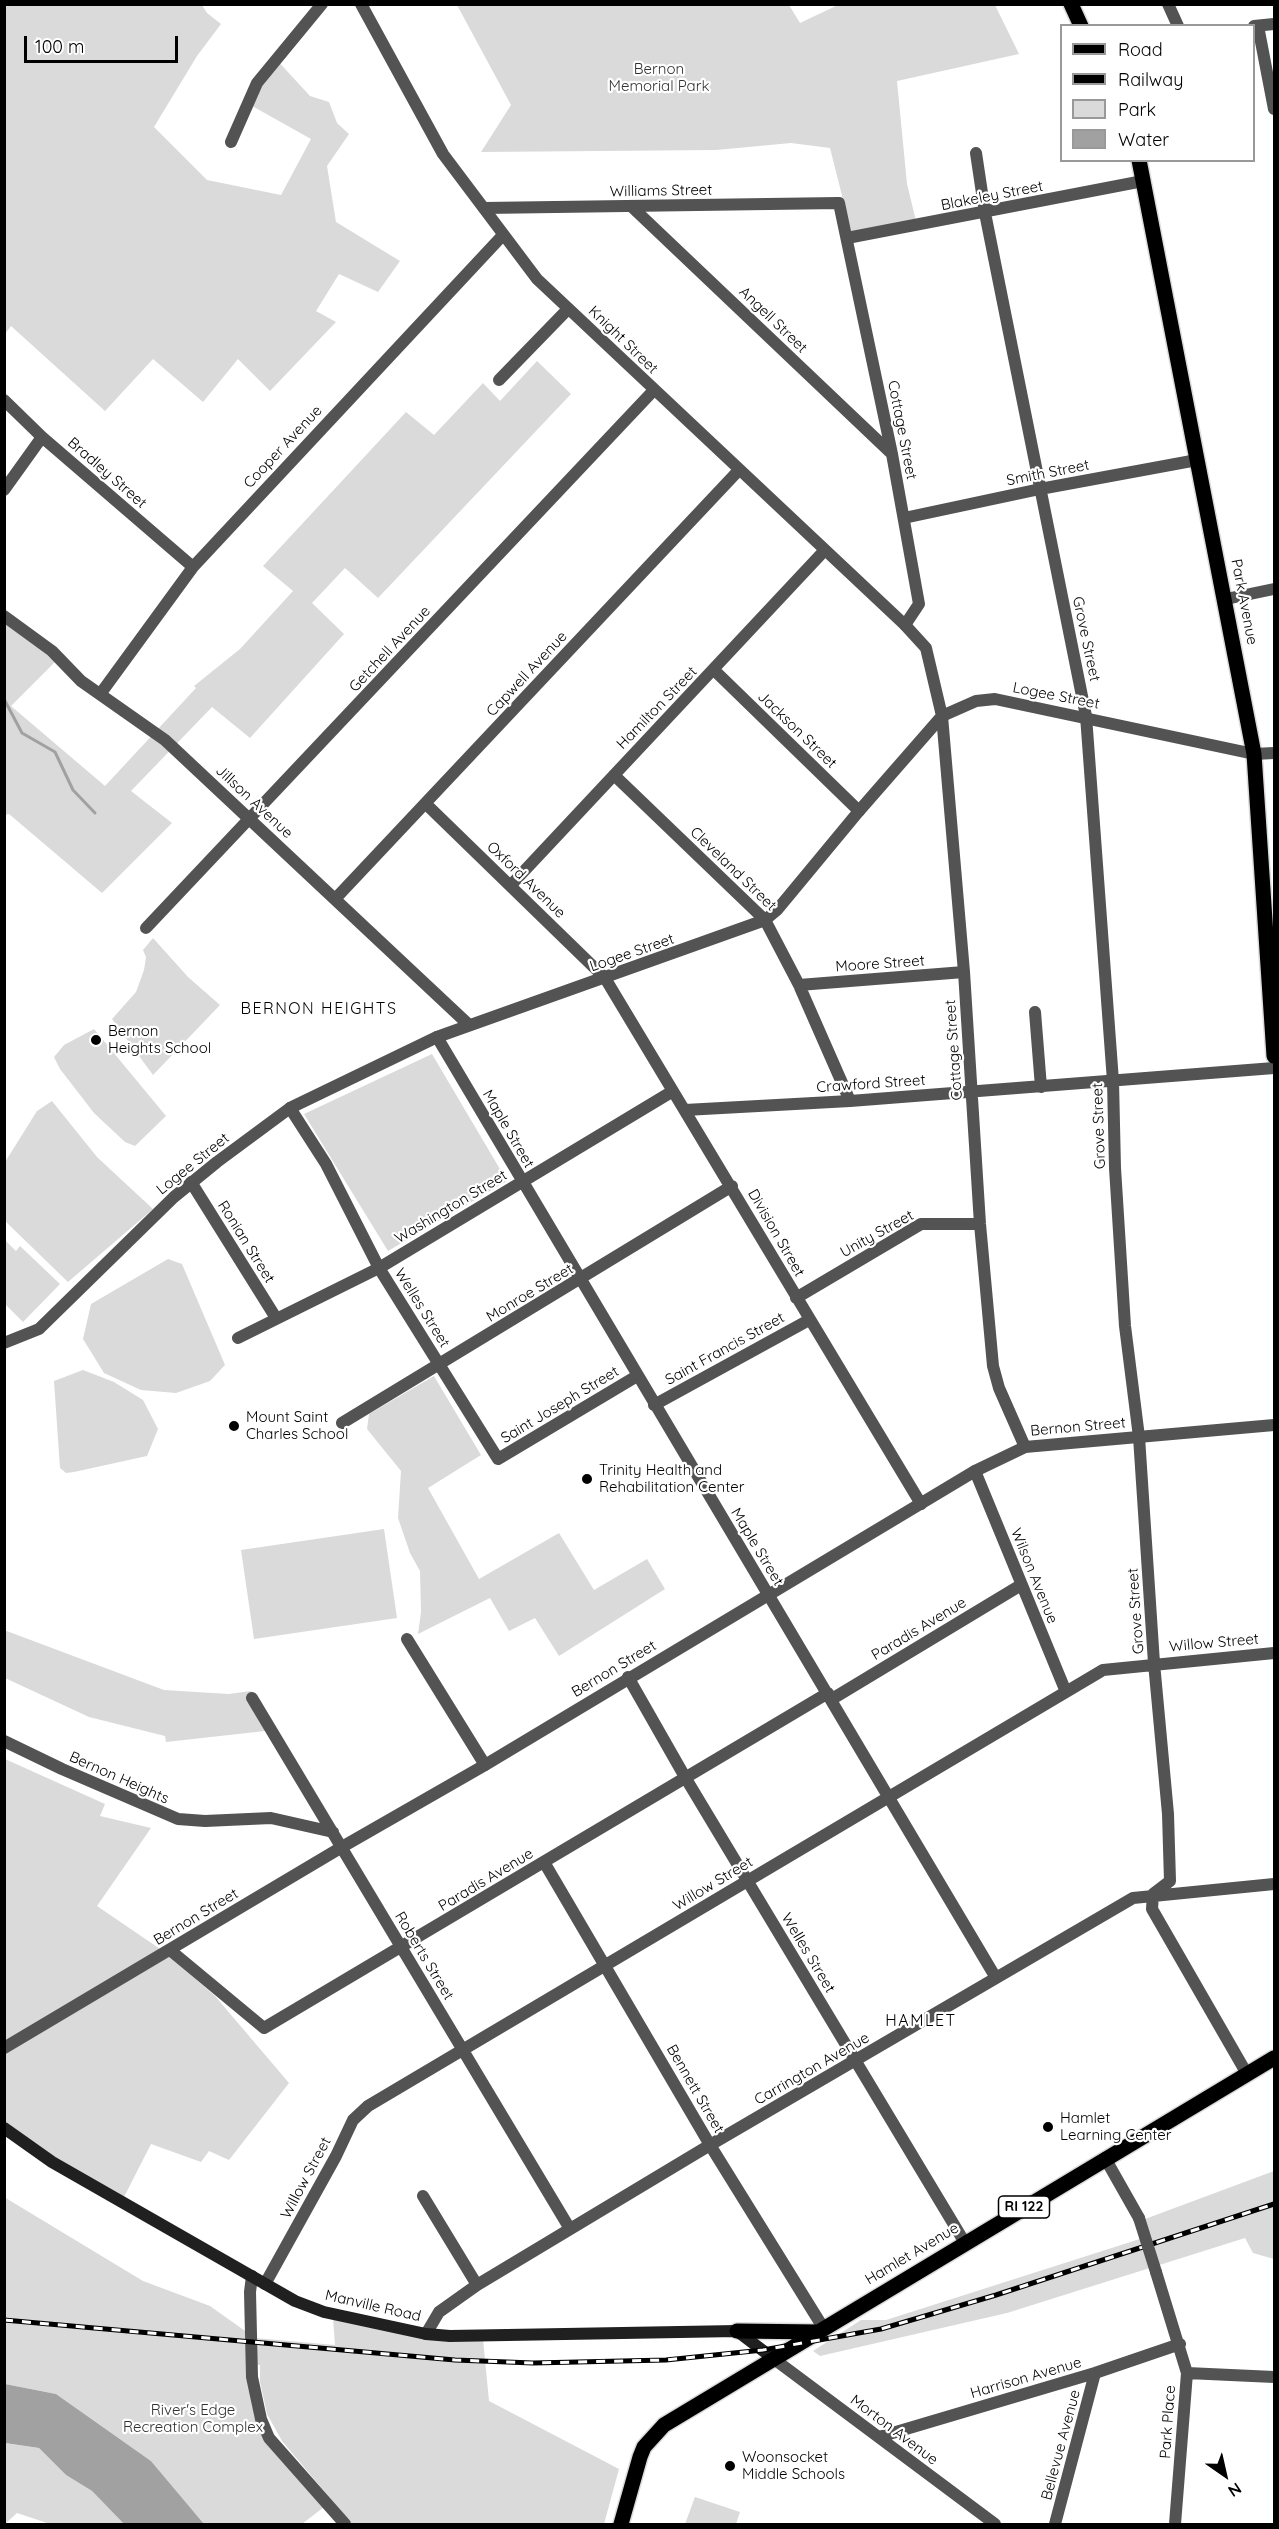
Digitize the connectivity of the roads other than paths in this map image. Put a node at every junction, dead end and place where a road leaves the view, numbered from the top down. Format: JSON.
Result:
{"nodes":[{"id":1,"x":322,"y":4,"type":"edge"},
{"id":2,"x":361,"y":4,"type":"edge"},
{"id":3,"x":1071,"y":4,"type":"edge"},
{"id":4,"x":1168,"y":4,"type":"edge"},
{"id":5,"x":1080,"y":24,"type":"edge"},
{"id":6,"x":1177,"y":24,"type":"edge"},
{"id":7,"x":1275,"y":24,"type":"edge"},
{"id":8,"x":1256,"y":26,"type":"edge"},
{"id":9,"x":1275,"y":110,"type":"edge"},
{"id":10,"x":231,"y":142,"type":"dead end"},
{"id":11,"x":976,"y":153,"type":"dead end"},
{"id":12,"x":1139,"y":162,"type":"edge"},
{"id":13,"x":1143,"y":181,"type":"junction"},
{"id":14,"x":839,"y":203,"type":"joint"},
{"id":15,"x":632,"y":207,"type":"junction"},
{"id":16,"x":484,"y":208,"type":"junction"},
{"id":17,"x":986,"y":213,"type":"junction"},
{"id":18,"x":503,"y":235,"type":"junction"},
{"id":19,"x":847,"y":238,"type":"junction"},
{"id":20,"x":568,"y":309,"type":"junction"},
{"id":21,"x":499,"y":380,"type":"dead end"},
{"id":22,"x":654,"y":390,"type":"junction"},
{"id":23,"x":4,"y":400,"type":"edge"},
{"id":24,"x":42,"y":437,"type":"junction"},
{"id":25,"x":892,"y":454,"type":"junction"},
{"id":26,"x":1197,"y":460,"type":"junction"},
{"id":27,"x":739,"y":470,"type":"junction"},
{"id":28,"x":1040,"y":489,"type":"junction"},
{"id":29,"x":4,"y":490,"type":"edge"},
{"id":30,"x":904,"y":518,"type":"junction"},
{"id":31,"x":824,"y":551,"type":"junction"},
{"id":32,"x":193,"y":567,"type":"junction"},
{"id":33,"x":1275,"y":589,"type":"edge"},
{"id":34,"x":1226,"y":598,"type":"junction"},
{"id":35,"x":4,"y":616,"type":"edge"},
{"id":36,"x":905,"y":625,"type":"junction"},
{"id":37,"x":926,"y":648,"type":"joint"},
{"id":38,"x":714,"y":670,"type":"junction"},
{"id":39,"x":101,"y":693,"type":"junction"},
{"id":40,"x":942,"y":716,"type":"junction"},
{"id":41,"x":1086,"y":716,"type":"junction"},
{"id":42,"x":1275,"y":753,"type":"edge"},
{"id":43,"x":1254,"y":754,"type":"junction"},
{"id":44,"x":614,"y":775,"type":"junction"},
{"id":45,"x":426,"y":804,"type":"junction"},
{"id":46,"x":859,"y":811,"type":"junction"},
{"id":47,"x":250,"y":819,"type":"junction"},
{"id":48,"x":511,"y":885,"type":"junction"},
{"id":49,"x":336,"y":898,"type":"junction"},
{"id":50,"x":765,"y":920,"type":"junction"},
{"id":51,"x":146,"y":928,"type":"dead end"},
{"id":52,"x":964,"y":972,"type":"junction"},
{"id":53,"x":605,"y":978,"type":"junction"},
{"id":54,"x":799,"y":985,"type":"junction"},
{"id":55,"x":1273,"y":1004,"type":"edge"},
{"id":56,"x":1035,"y":1012,"type":"dead end"},
{"id":57,"x":470,"y":1025,"type":"junction"},
{"id":58,"x":437,"y":1037,"type":"junction"},
{"id":59,"x":1275,"y":1056,"type":"edge"},
{"id":60,"x":1275,"y":1068,"type":"edge"},
{"id":61,"x":1113,"y":1081,"type":"junction"},
{"id":62,"x":1041,"y":1087,"type":"junction"},
{"id":63,"x":673,"y":1091,"type":"junction"},
{"id":64,"x":972,"y":1091,"type":"junction"},
{"id":65,"x":850,"y":1101,"type":"junction"},
{"id":66,"x":290,"y":1108,"type":"junction"},
{"id":67,"x":685,"y":1110,"type":"junction"},
{"id":68,"x":191,"y":1182,"type":"junction"},
{"id":69,"x":522,"y":1183,"type":"junction"},
{"id":70,"x":732,"y":1186,"type":"junction"},
{"id":71,"x":980,"y":1224,"type":"junction"},
{"id":72,"x":379,"y":1268,"type":"junction"},
{"id":73,"x":581,"y":1280,"type":"junction"},
{"id":74,"x":796,"y":1298,"type":"junction"},
{"id":75,"x":276,"y":1318,"type":"junction"},
{"id":76,"x":809,"y":1320,"type":"junction"},
{"id":77,"x":238,"y":1338,"type":"dead end"},
{"id":78,"x":4,"y":1343,"type":"edge"},
{"id":79,"x":440,"y":1365,"type":"junction"},
{"id":80,"x":637,"y":1376,"type":"junction"},
{"id":81,"x":654,"y":1405,"type":"junction"},
{"id":82,"x":342,"y":1422,"type":"dead end"},
{"id":83,"x":1275,"y":1425,"type":"edge"},
{"id":84,"x":1139,"y":1437,"type":"junction"},
{"id":85,"x":1026,"y":1447,"type":"junction"},
{"id":86,"x":498,"y":1460,"type":"joint"},
{"id":87,"x":975,"y":1471,"type":"junction"},
{"id":88,"x":921,"y":1504,"type":"junction"},
{"id":89,"x":1021,"y":1585,"type":"junction"},
{"id":90,"x":767,"y":1595,"type":"junction"},
{"id":91,"x":407,"y":1640,"type":"dead end"},
{"id":92,"x":1275,"y":1653,"type":"edge"},
{"id":93,"x":1154,"y":1663,"type":"junction"},
{"id":94,"x":628,"y":1677,"type":"junction"},
{"id":95,"x":1066,"y":1692,"type":"junction"},
{"id":96,"x":830,"y":1696,"type":"junction"},
{"id":97,"x":252,"y":1698,"type":"dead end"},
{"id":98,"x":4,"y":1742,"type":"edge"},
{"id":99,"x":485,"y":1765,"type":"junction"},
{"id":100,"x":685,"y":1777,"type":"junction"},
{"id":101,"x":889,"y":1796,"type":"junction"},
{"id":102,"x":333,"y":1833,"type":"junction"},
{"id":103,"x":342,"y":1847,"type":"junction"},
{"id":104,"x":544,"y":1862,"type":"junction"},
{"id":105,"x":748,"y":1881,"type":"junction"},
{"id":106,"x":1275,"y":1884,"type":"edge"},
{"id":107,"x":1153,"y":1894,"type":"junction"},
{"id":108,"x":402,"y":1948,"type":"junction"},
{"id":109,"x":170,"y":1950,"type":"junction"},
{"id":110,"x":605,"y":1966,"type":"junction"},
{"id":111,"x":996,"y":1978,"type":"junction"},
{"id":112,"x":4,"y":2048,"type":"edge"},
{"id":113,"x":464,"y":2050,"type":"junction"},
{"id":114,"x":1275,"y":2058,"type":"edge"},
{"id":115,"x":856,"y":2062,"type":"junction"},
{"id":116,"x":1246,"y":2074,"type":"junction"},
{"id":117,"x":4,"y":2128,"type":"edge"},
{"id":118,"x":710,"y":2145,"type":"junction"},
{"id":119,"x":1105,"y":2158,"type":"junction"},
{"id":120,"x":423,"y":2196,"type":"dead end"},
{"id":121,"x":570,"y":2229,"type":"junction"},
{"id":122,"x":965,"y":2243,"type":"junction"},
{"id":123,"x":252,"y":2276,"type":"junction"},
{"id":124,"x":265,"y":2284,"type":"junction"},
{"id":125,"x":477,"y":2285,"type":"junction"},
{"id":126,"x":822,"y":2330,"type":"junction"},
{"id":127,"x":737,"y":2331,"type":"junction"},
{"id":128,"x":426,"y":2334,"type":"junction"},
{"id":129,"x":1180,"y":2344,"type":"junction"},
{"id":130,"x":774,"y":2359,"type":"junction"},
{"id":131,"x":1095,"y":2373,"type":"junction"},
{"id":132,"x":1187,"y":2373,"type":"junction"},
{"id":133,"x":1275,"y":2377,"type":"edge"},
{"id":134,"x":879,"y":2437,"type":"junction"},
{"id":135,"x":345,"y":2524,"type":"edge"},
{"id":136,"x":621,"y":2524,"type":"edge"},
{"id":137,"x":995,"y":2524,"type":"edge"},
{"id":138,"x":1055,"y":2524,"type":"edge"},
{"id":139,"x":1175,"y":2524,"type":"edge"}],
"edges":[{"from":1,"to":10,"type":"street"},
{"from":2,"to":16,"type":"street","name":"Knight Street"},
{"from":3,"to":5,"type":"main road"},
{"from":4,"to":6,"type":"street"},
{"from":7,"to":8,"type":"street"},
{"from":8,"to":9,"type":"street"},
{"from":11,"to":17,"type":"street","name":"Grove Street"},
{"from":12,"to":13,"type":"main road","name":"Park Avenue"},
{"from":13,"to":17,"type":"street","name":"Blakeley Street"},
{"from":13,"to":26,"type":"main road","name":"Park Avenue"},
{"from":14,"to":15,"type":"street","name":"Williams Street"},
{"from":14,"to":19,"type":"street","name":"Cottage Street"},
{"from":15,"to":16,"type":"street","name":"Williams Street"},
{"from":15,"to":25,"type":"street","name":"Angell Street"},
{"from":16,"to":18,"type":"street","name":"Knight Street"},
{"from":17,"to":19,"type":"street","name":"Blakeley Street"},
{"from":17,"to":28,"type":"street","name":"Grove Street"},
{"from":18,"to":20,"type":"street","name":"Knight Street"},
{"from":18,"to":32,"type":"street","name":"Cooper Avenue"},
{"from":19,"to":25,"type":"street","name":"Cottage Street"},
{"from":20,"to":21,"type":"street"},
{"from":20,"to":22,"type":"street","name":"Knight Street"},
{"from":22,"to":27,"type":"street","name":"Knight Street"},
{"from":22,"to":47,"type":"street","name":"Getchell Avenue"},
{"from":23,"to":24,"type":"street","name":"Bradley Street"},
{"from":24,"to":29,"type":"street"},
{"from":24,"to":32,"type":"street","name":"Bradley Street"},
{"from":25,"to":30,"type":"street","name":"Cottage Street"},
{"from":26,"to":28,"type":"street","name":"Smith Street"},
{"from":26,"to":34,"type":"main road","name":"Park Avenue"},
{"from":27,"to":31,"type":"street","name":"Knight Street"},
{"from":27,"to":45,"type":"street","name":"Capwell Avenue"},
{"from":28,"to":30,"type":"street","name":"Smith Street"},
{"from":28,"to":41,"type":"street","name":"Grove Street"},
{"from":30,"to":36,"type":"street","name":"Cottage Street"},
{"from":31,"to":36,"type":"street","name":"Knight Street"},
{"from":31,"to":38,"type":"street","name":"Hamilton Street"},
{"from":32,"to":39,"type":"street","name":"Cooper Avenue"},
{"from":33,"to":34,"type":"street"},
{"from":34,"to":43,"type":"main road","name":"Park Avenue"},
{"from":35,"to":39,"type":"street","name":"Jillson Avenue"},
{"from":36,"to":37,"type":"street","name":"Knight Street"},
{"from":37,"to":40,"type":"street","name":"Cottage Street"},
{"from":38,"to":44,"type":"street","name":"Hamilton Street"},
{"from":38,"to":46,"type":"street","name":"Jackson Street"},
{"from":39,"to":47,"type":"street","name":"Jillson Avenue"},
{"from":40,"to":41,"type":"street","name":"Logee Street"},
{"from":40,"to":46,"type":"street","name":"Logee Street"},
{"from":40,"to":52,"type":"street","name":"Cottage Street"},
{"from":41,"to":43,"type":"street","name":"Logee Street"},
{"from":41,"to":61,"type":"street","name":"Grove Street"},
{"from":42,"to":43,"type":"street","name":"Logee Street"},
{"from":43,"to":55,"type":"main road","name":"Park Avenue"},
{"from":44,"to":48,"type":"street","name":"Hamilton Street"},
{"from":44,"to":50,"type":"street","name":"Cleveland Street"},
{"from":45,"to":48,"type":"street","name":"Oxford Avenue"},
{"from":45,"to":49,"type":"street","name":"Capwell Avenue"},
{"from":46,"to":50,"type":"street","name":"Logee Street"},
{"from":47,"to":49,"type":"street","name":"Jillson Avenue"},
{"from":47,"to":51,"type":"street","name":"Getchell Avenue"},
{"from":48,"to":53,"type":"street","name":"Oxford Avenue"},
{"from":49,"to":57,"type":"street","name":"Jillson Avenue"},
{"from":50,"to":53,"type":"street","name":"Logee Street"},
{"from":50,"to":54,"type":"street","name":"Cleveland Street"},
{"from":52,"to":54,"type":"street","name":"Moore Street"},
{"from":52,"to":64,"type":"street","name":"Cottage Street"},
{"from":53,"to":57,"type":"street","name":"Logee Street"},
{"from":53,"to":63,"type":"street","name":"Division Street"},
{"from":54,"to":65,"type":"street","name":"Cleveland Street"},
{"from":55,"to":59,"type":"main road","name":"Park Avenue"},
{"from":56,"to":62,"type":"street"},
{"from":57,"to":58,"type":"street","name":"Logee Street"},
{"from":58,"to":66,"type":"street","name":"Logee Street"},
{"from":58,"to":69,"type":"street","name":"Maple Street"},
{"from":60,"to":61,"type":"street","name":"Crawford Street"},
{"from":61,"to":62,"type":"street","name":"Crawford Street"},
{"from":61,"to":84,"type":"street","name":"Grove Street"},
{"from":62,"to":64,"type":"street","name":"Crawford Street"},
{"from":63,"to":67,"type":"street","name":"Division Street"},
{"from":63,"to":69,"type":"street","name":"Washington Street"},
{"from":64,"to":65,"type":"street","name":"Crawford Street"},
{"from":64,"to":71,"type":"street","name":"Cottage Street"},
{"from":65,"to":67,"type":"street","name":"Crawford Street"},
{"from":66,"to":68,"type":"street","name":"Logee Street"},
{"from":66,"to":72,"type":"street","name":"Welles Street"},
{"from":67,"to":70,"type":"street","name":"Division Street"},
{"from":68,"to":75,"type":"street","name":"Ronian Street"},
{"from":68,"to":78,"type":"street","name":"Logee Street"},
{"from":69,"to":72,"type":"street","name":"Washington Street"},
{"from":69,"to":73,"type":"street","name":"Maple Street"},
{"from":70,"to":73,"type":"street","name":"Monroe Street"},
{"from":70,"to":74,"type":"street","name":"Division Street"},
{"from":71,"to":74,"type":"street","name":"Unity Street"},
{"from":71,"to":85,"type":"street","name":"Cottage Street"},
{"from":72,"to":75,"type":"street","name":"Washington Street"},
{"from":72,"to":79,"type":"street","name":"Welles Street"},
{"from":73,"to":79,"type":"street","name":"Monroe Street"},
{"from":73,"to":80,"type":"street","name":"Maple Street"},
{"from":74,"to":76,"type":"street","name":"Division Street"},
{"from":75,"to":77,"type":"street","name":"Washington Street"},
{"from":76,"to":81,"type":"street","name":"Saint Francis Street"},
{"from":76,"to":88,"type":"street","name":"Division Street"},
{"from":79,"to":82,"type":"street","name":"Monroe Street"},
{"from":79,"to":86,"type":"street","name":"Welles Street"},
{"from":80,"to":81,"type":"street","name":"Maple Street"},
{"from":80,"to":86,"type":"street","name":"Saint Joseph Street"},
{"from":81,"to":90,"type":"street","name":"Maple Street"},
{"from":83,"to":84,"type":"street","name":"Bernon Street"},
{"from":84,"to":85,"type":"street","name":"Bernon Street"},
{"from":84,"to":93,"type":"street","name":"Grove Street"},
{"from":85,"to":87,"type":"street","name":"Bernon Street"},
{"from":87,"to":88,"type":"street","name":"Bernon Street"},
{"from":87,"to":89,"type":"street","name":"Wilson Avenue"},
{"from":88,"to":90,"type":"street","name":"Bernon Street"},
{"from":89,"to":95,"type":"street","name":"Wilson Avenue"},
{"from":89,"to":96,"type":"street","name":"Paradis Avenue"},
{"from":90,"to":94,"type":"street","name":"Bernon Street"},
{"from":90,"to":96,"type":"street","name":"Maple Street"},
{"from":91,"to":99,"type":"street"},
{"from":92,"to":93,"type":"street","name":"Willow Street"},
{"from":93,"to":95,"type":"street","name":"Willow Street"},
{"from":93,"to":107,"type":"street","name":"Grove Street"},
{"from":94,"to":99,"type":"street","name":"Bernon Street"},
{"from":94,"to":100,"type":"street","name":"Welles Street"},
{"from":95,"to":101,"type":"street","name":"Willow Street"},
{"from":96,"to":100,"type":"street","name":"Paradis Avenue"},
{"from":96,"to":101,"type":"street","name":"Maple Street"},
{"from":97,"to":102,"type":"street","name":"Roberts Street"},
{"from":98,"to":102,"type":"street","name":"Bernon Heights"},
{"from":99,"to":103,"type":"street","name":"Bernon Street"},
{"from":100,"to":104,"type":"street","name":"Paradis Avenue"},
{"from":100,"to":105,"type":"street","name":"Welles Street"},
{"from":101,"to":105,"type":"street","name":"Willow Street"},
{"from":101,"to":111,"type":"street","name":"Maple Street"},
{"from":102,"to":103,"type":"street","name":"Roberts Street"},
{"from":103,"to":108,"type":"street","name":"Roberts Street"},
{"from":103,"to":109,"type":"street","name":"Bernon Street"},
{"from":104,"to":108,"type":"street","name":"Paradis Avenue"},
{"from":104,"to":110,"type":"street","name":"Bennett Street"},
{"from":105,"to":110,"type":"street","name":"Willow Street"},
{"from":105,"to":115,"type":"street","name":"Welles Street"},
{"from":106,"to":107,"type":"street","name":"Carrington Avenue"},
{"from":107,"to":111,"type":"street","name":"Carrington Avenue"},
{"from":107,"to":116,"type":"street"},
{"from":108,"to":109,"type":"street","name":"Paradis Avenue"},
{"from":108,"to":113,"type":"street","name":"Roberts Street"},
{"from":109,"to":112,"type":"street","name":"Bernon Street"},
{"from":110,"to":113,"type":"street","name":"Willow Street"},
{"from":110,"to":118,"type":"street","name":"Bennett Street"},
{"from":111,"to":115,"type":"street","name":"Carrington Avenue"},
{"from":113,"to":121,"type":"street","name":"Roberts Street"},
{"from":113,"to":124,"type":"street","name":"Willow Street"},
{"from":114,"to":116,"type":"main road","name":"Hamlet Avenue","number":"RI 122"},
{"from":115,"to":118,"type":"street","name":"Carrington Avenue"},
{"from":115,"to":122,"type":"street","name":"Welles Street"},
{"from":116,"to":119,"type":"main road","name":"Hamlet Avenue","number":"RI 122"},
{"from":117,"to":123,"type":"main road","name":"Manville Road"},
{"from":118,"to":121,"type":"street","name":"Carrington Avenue"},
{"from":118,"to":126,"type":"street","name":"Bennett Street"},
{"from":119,"to":122,"type":"main road","name":"Hamlet Avenue","number":"RI 122"},
{"from":119,"to":129,"type":"street","bridge":true},
{"from":120,"to":125,"type":"street"},
{"from":121,"to":125,"type":"street","name":"Carrington Avenue"},
{"from":122,"to":126,"type":"main road","name":"Hamlet Avenue","number":"RI 122"},
{"from":123,"to":124,"type":"main road","name":"Manville Road"},
{"from":123,"to":135,"type":"street"},
{"from":124,"to":128,"type":"main road","name":"Manville Road"},
{"from":125,"to":128,"type":"street","name":"Carrington Avenue"},
{"from":126,"to":127,"type":"main road"},
{"from":126,"to":130,"type":"main road","name":"Hamlet Avenue","number":"RI 122"},
{"from":127,"to":128,"type":"main road","name":"Manville Road"},
{"from":127,"to":130,"type":"main road"},
{"from":129,"to":131,"type":"street","name":"Harrison Avenue"},
{"from":129,"to":132,"type":"street"},
{"from":130,"to":134,"type":"street","name":"Morton Avenue"},
{"from":130,"to":136,"type":"main road","name":"Hamlet Avenue","number":"RI 122"},
{"from":131,"to":134,"type":"street","name":"Harrison Avenue"},
{"from":131,"to":138,"type":"street","name":"Bellevue Avenue"},
{"from":132,"to":133,"type":"street","name":"Park Place"},
{"from":132,"to":139,"type":"street","name":"Park Place"},
{"from":134,"to":137,"type":"street","name":"Morton Avenue"}]}
